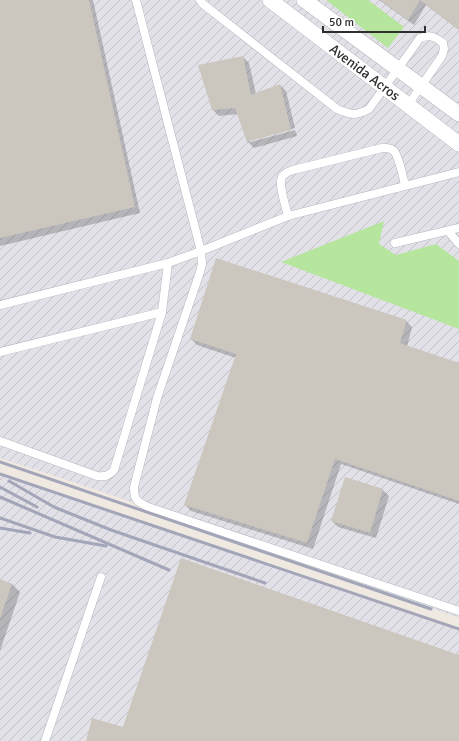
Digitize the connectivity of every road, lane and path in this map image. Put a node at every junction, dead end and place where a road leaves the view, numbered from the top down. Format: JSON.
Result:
{"nodes":[{"id":1,"x":136,"y":0,"type":"edge"},
{"id":2,"x":200,"y":0,"type":"edge"},
{"id":3,"x":270,"y":0,"type":"edge"},
{"id":4,"x":304,"y":0,"type":"edge"},
{"id":5,"x":398,"y":70,"type":"junction"},
{"id":6,"x":422,"y":87,"type":"junction"},
{"id":7,"x":385,"y":88,"type":"junction"},
{"id":8,"x":408,"y":105,"type":"junction"},
{"id":9,"x":459,"y":114,"type":"edge"},
{"id":10,"x":459,"y":144,"type":"edge"},
{"id":11,"x":459,"y":172,"type":"edge"},
{"id":12,"x":405,"y":185,"type":"junction"},
{"id":13,"x":288,"y":216,"type":"junction"},
{"id":14,"x":459,"y":228,"type":"edge"},
{"id":15,"x":448,"y":231,"type":"junction"},
{"id":16,"x":395,"y":243,"type":"dead end"},
{"id":17,"x":459,"y":244,"type":"edge"},
{"id":18,"x":201,"y":251,"type":"junction"},
{"id":19,"x":168,"y":262,"type":"junction"},
{"id":20,"x":0,"y":305,"type":"edge"},
{"id":21,"x":162,"y":312,"type":"junction"},
{"id":22,"x":0,"y":352,"type":"edge"},
{"id":23,"x":0,"y":441,"type":"edge"},
{"id":24,"x":101,"y":577,"type":"dead end"},
{"id":25,"x":459,"y":611,"type":"edge"},
{"id":26,"x":45,"y":741,"type":"edge"}],
"edges":[{"from":1,"to":18,"type":"lane"},
{"from":2,"to":7,"type":"lane"},
{"from":3,"to":7,"type":"street","name":"Avenida Acros"},
{"from":4,"to":5,"type":"street","name":"Avenida Acros"},
{"from":5,"to":6,"type":"street","name":"Avenida Acros"},
{"from":5,"to":6,"type":"lane"},
{"from":5,"to":7,"type":"lane"},
{"from":6,"to":8,"type":"lane"},
{"from":6,"to":9,"type":"street","name":"Avenida Acros"},
{"from":7,"to":8,"type":"street","name":"Avenida Acros"},
{"from":8,"to":10,"type":"street","name":"Avenida Acros"},
{"from":11,"to":12,"type":"lane"},
{"from":12,"to":13,"type":"lane"},
{"from":12,"to":13,"type":"lane"},
{"from":13,"to":18,"type":"lane"},
{"from":14,"to":15,"type":"lane"},
{"from":15,"to":16,"type":"lane"},
{"from":15,"to":17,"type":"lane"},
{"from":18,"to":19,"type":"lane"},
{"from":18,"to":25,"type":"lane"},
{"from":19,"to":20,"type":"lane"},
{"from":19,"to":21,"type":"lane"},
{"from":21,"to":22,"type":"lane"},
{"from":21,"to":23,"type":"lane"},
{"from":24,"to":26,"type":"lane"}]}
